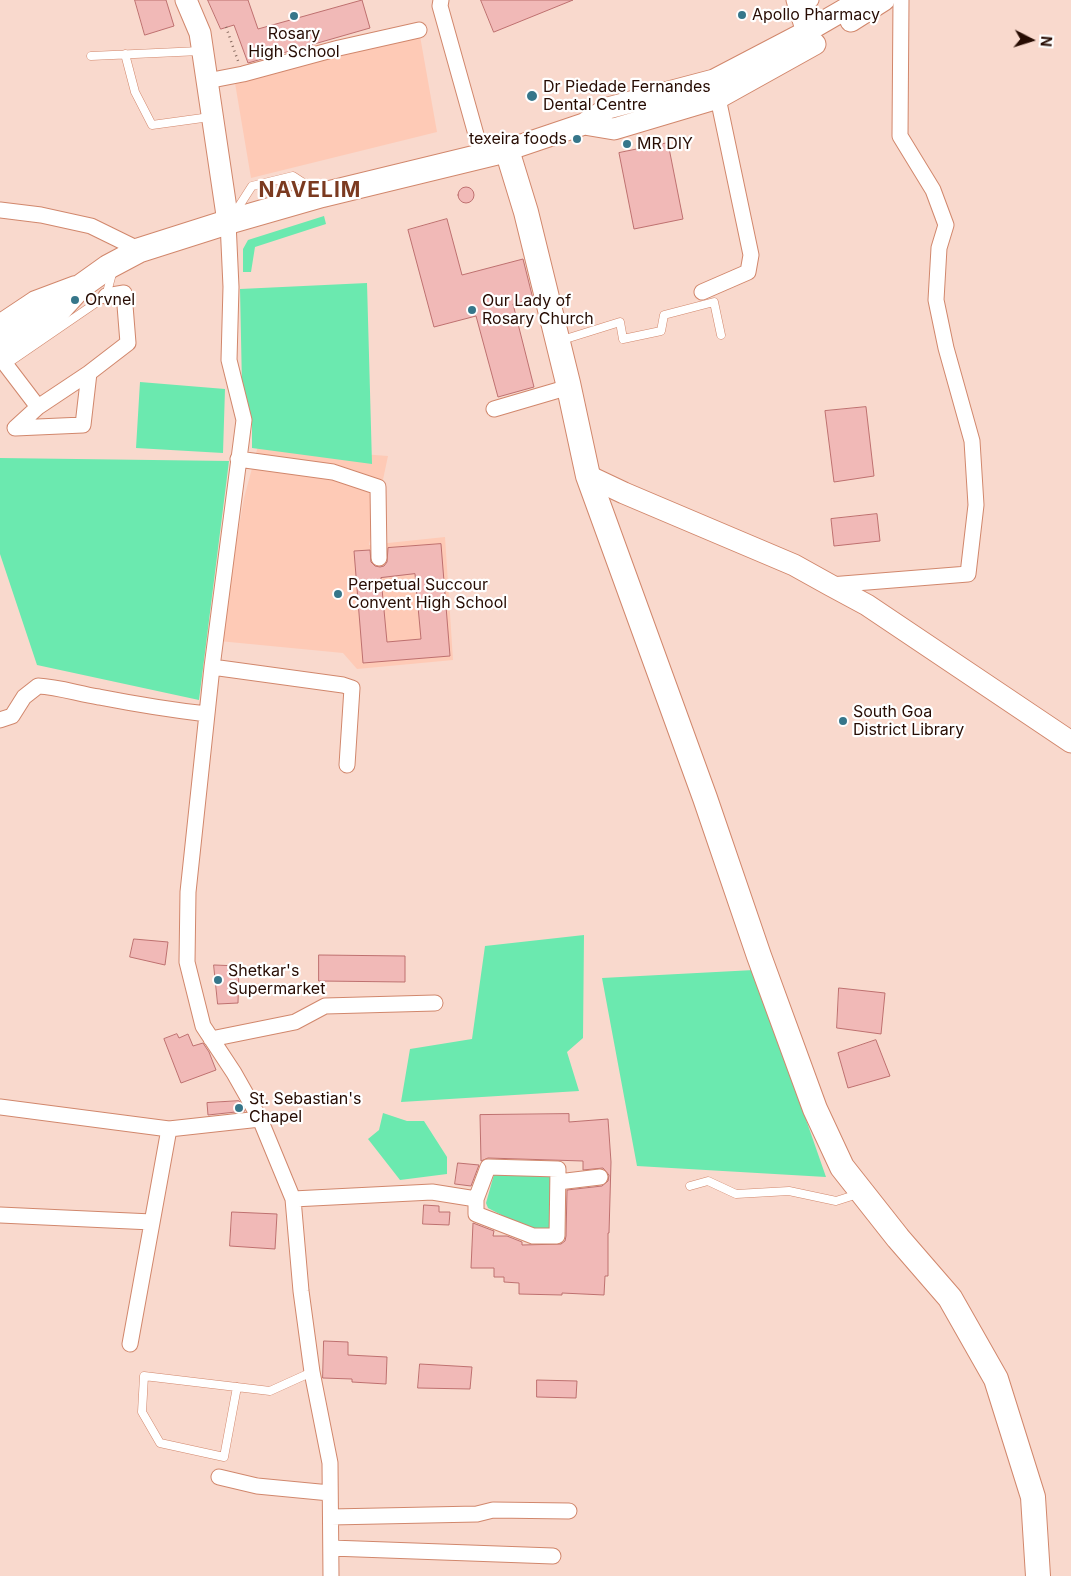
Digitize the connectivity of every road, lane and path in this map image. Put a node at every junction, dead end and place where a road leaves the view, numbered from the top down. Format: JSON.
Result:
{"nodes":[{"id":1,"x":186,"y":0,"type":"edge"},
{"id":2,"x":811,"y":0,"type":"edge"},
{"id":3,"x":861,"y":0,"type":"edge"},
{"id":4,"x":884,"y":0,"type":"edge"},
{"id":5,"x":901,"y":0,"type":"edge"},
{"id":6,"x":445,"y":2,"type":"edge"},
{"id":7,"x":795,"y":4,"type":"edge"},
{"id":8,"x":226,"y":27,"type":"dead end"},
{"id":9,"x":419,"y":30,"type":"dead end"},
{"id":10,"x":804,"y":33,"type":"junction"},
{"id":11,"x":202,"y":51,"type":"junction"},
{"id":12,"x":125,"y":54,"type":"junction"},
{"id":13,"x":91,"y":56,"type":"dead end"},
{"id":14,"x":243,"y":74,"type":"junction"},
{"id":15,"x":207,"y":81,"type":"junction"},
{"id":16,"x":718,"y":98,"type":"junction"},
{"id":17,"x":212,"y":117,"type":"junction"},
{"id":18,"x":584,"y":124,"type":"junction"},
{"id":19,"x":507,"y":150,"type":"junction"},
{"id":20,"x":482,"y":156,"type":"junction"},
{"id":21,"x":0,"y":210,"type":"edge"},
{"id":22,"x":228,"y":222,"type":"junction"},
{"id":23,"x":140,"y":250,"type":"junction"},
{"id":24,"x":115,"y":263,"type":"junction"},
{"id":25,"x":80,"y":287,"type":"junction"},
{"id":26,"x":702,"y":292,"type":"dead end"},
{"id":27,"x":106,"y":296,"type":"junction"},
{"id":28,"x":0,"y":327,"type":"edge"},
{"id":29,"x":721,"y":335,"type":"dead end"},
{"id":30,"x":558,"y":342,"type":"junction"},
{"id":31,"x":2,"y":362,"type":"edge"},
{"id":32,"x":89,"y":373,"type":"junction"},
{"id":33,"x":569,"y":387,"type":"junction"},
{"id":34,"x":38,"y":407,"type":"junction"},
{"id":35,"x":494,"y":409,"type":"dead end"},
{"id":36,"x":238,"y":460,"type":"junction"},
{"id":37,"x":588,"y":476,"type":"junction"},
{"id":38,"x":379,"y":558,"type":"dead end"},
{"id":39,"x":830,"y":584,"type":"junction"},
{"id":40,"x":212,"y":667,"type":"junction"},
{"id":41,"x":207,"y":714,"type":"junction"},
{"id":42,"x":0,"y":720,"type":"edge"},
{"id":43,"x":1071,"y":742,"type":"edge"},
{"id":44,"x":347,"y":765,"type":"dead end"},
{"id":45,"x":435,"y":1003,"type":"dead end"},
{"id":46,"x":211,"y":1039,"type":"junction"},
{"id":47,"x":0,"y":1107,"type":"edge"},
{"id":48,"x":260,"y":1119,"type":"junction"},
{"id":49,"x":169,"y":1129,"type":"junction"},
{"id":50,"x":600,"y":1177,"type":"dead end"},
{"id":51,"x":558,"y":1182,"type":"junction"},
{"id":52,"x":690,"y":1186,"type":"dead end"},
{"id":53,"x":862,"y":1193,"type":"junction"},
{"id":54,"x":293,"y":1199,"type":"junction"},
{"id":55,"x":476,"y":1200,"type":"junction"},
{"id":56,"x":0,"y":1215,"type":"edge"},
{"id":57,"x":152,"y":1222,"type":"junction"},
{"id":58,"x":130,"y":1344,"type":"dead end"},
{"id":59,"x":312,"y":1372,"type":"junction"},
{"id":60,"x":237,"y":1387,"type":"junction"},
{"id":61,"x":219,"y":1477,"type":"dead end"},
{"id":62,"x":330,"y":1493,"type":"junction"},
{"id":63,"x":569,"y":1511,"type":"dead end"},
{"id":64,"x":331,"y":1517,"type":"junction"},
{"id":65,"x":331,"y":1548,"type":"junction"},
{"id":66,"x":553,"y":1556,"type":"dead end"},
{"id":67,"x":332,"y":1576,"type":"edge"},
{"id":68,"x":1038,"y":1576,"type":"edge"}],
"edges":[{"from":1,"to":11,"type":"street"},
{"from":2,"to":7,"type":"street"},
{"from":3,"to":10,"type":"street"},
{"from":4,"to":16,"type":"street"},
{"from":5,"to":39,"type":"street"},
{"from":6,"to":20,"type":"street"},
{"from":7,"to":10,"type":"street"},
{"from":8,"to":14,"type":"path"},
{"from":9,"to":14,"type":"street"},
{"from":10,"to":18,"type":"street"},
{"from":11,"to":12,"type":"lane"},
{"from":11,"to":15,"type":"street"},
{"from":12,"to":13,"type":"lane"},
{"from":12,"to":17,"type":"lane"},
{"from":14,"to":15,"type":"street"},
{"from":15,"to":17,"type":"street"},
{"from":16,"to":18,"type":"street"},
{"from":16,"to":26,"type":"street"},
{"from":17,"to":22,"type":"street"},
{"from":18,"to":19,"type":"street"},
{"from":19,"to":20,"type":"main road"},
{"from":19,"to":30,"type":"main road"},
{"from":20,"to":22,"type":"main road"},
{"from":21,"to":23,"type":"street"},
{"from":22,"to":23,"type":"main road"},
{"from":22,"to":36,"type":"street"},
{"from":23,"to":24,"type":"main road"},
{"from":24,"to":25,"type":"main road"},
{"from":24,"to":27,"type":"lane"},
{"from":25,"to":28,"type":"main road"},
{"from":25,"to":31,"type":"main road"},
{"from":27,"to":31,"type":"lane"},
{"from":27,"to":32,"type":"street"},
{"from":29,"to":30,"type":"lane"},
{"from":30,"to":33,"type":"main road"},
{"from":31,"to":34,"type":"street"},
{"from":32,"to":34,"type":"street"},
{"from":32,"to":34,"type":"street"},
{"from":33,"to":35,"type":"street"},
{"from":33,"to":37,"type":"main road"},
{"from":36,"to":38,"type":"street"},
{"from":36,"to":40,"type":"street"},
{"from":37,"to":39,"type":"street"},
{"from":37,"to":53,"type":"main road"},
{"from":39,"to":43,"type":"street"},
{"from":40,"to":41,"type":"street"},
{"from":40,"to":44,"type":"street"},
{"from":41,"to":42,"type":"street"},
{"from":41,"to":46,"type":"street"},
{"from":45,"to":46,"type":"street"},
{"from":46,"to":48,"type":"street"},
{"from":47,"to":49,"type":"street"},
{"from":48,"to":49,"type":"street"},
{"from":48,"to":54,"type":"street"},
{"from":49,"to":57,"type":"street"},
{"from":50,"to":51,"type":"street"},
{"from":51,"to":55,"type":"street"},
{"from":51,"to":55,"type":"street"},
{"from":52,"to":53,"type":"lane"},
{"from":53,"to":68,"type":"main road"},
{"from":54,"to":55,"type":"street"},
{"from":54,"to":59,"type":"street"},
{"from":56,"to":57,"type":"street"},
{"from":57,"to":58,"type":"street"},
{"from":59,"to":60,"type":"lane"},
{"from":59,"to":62,"type":"street"},
{"from":60,"to":60,"type":"lane"},
{"from":61,"to":62,"type":"street"},
{"from":62,"to":64,"type":"street"},
{"from":63,"to":64,"type":"street"},
{"from":64,"to":65,"type":"street"},
{"from":65,"to":66,"type":"street"},
{"from":65,"to":67,"type":"street"}]}
